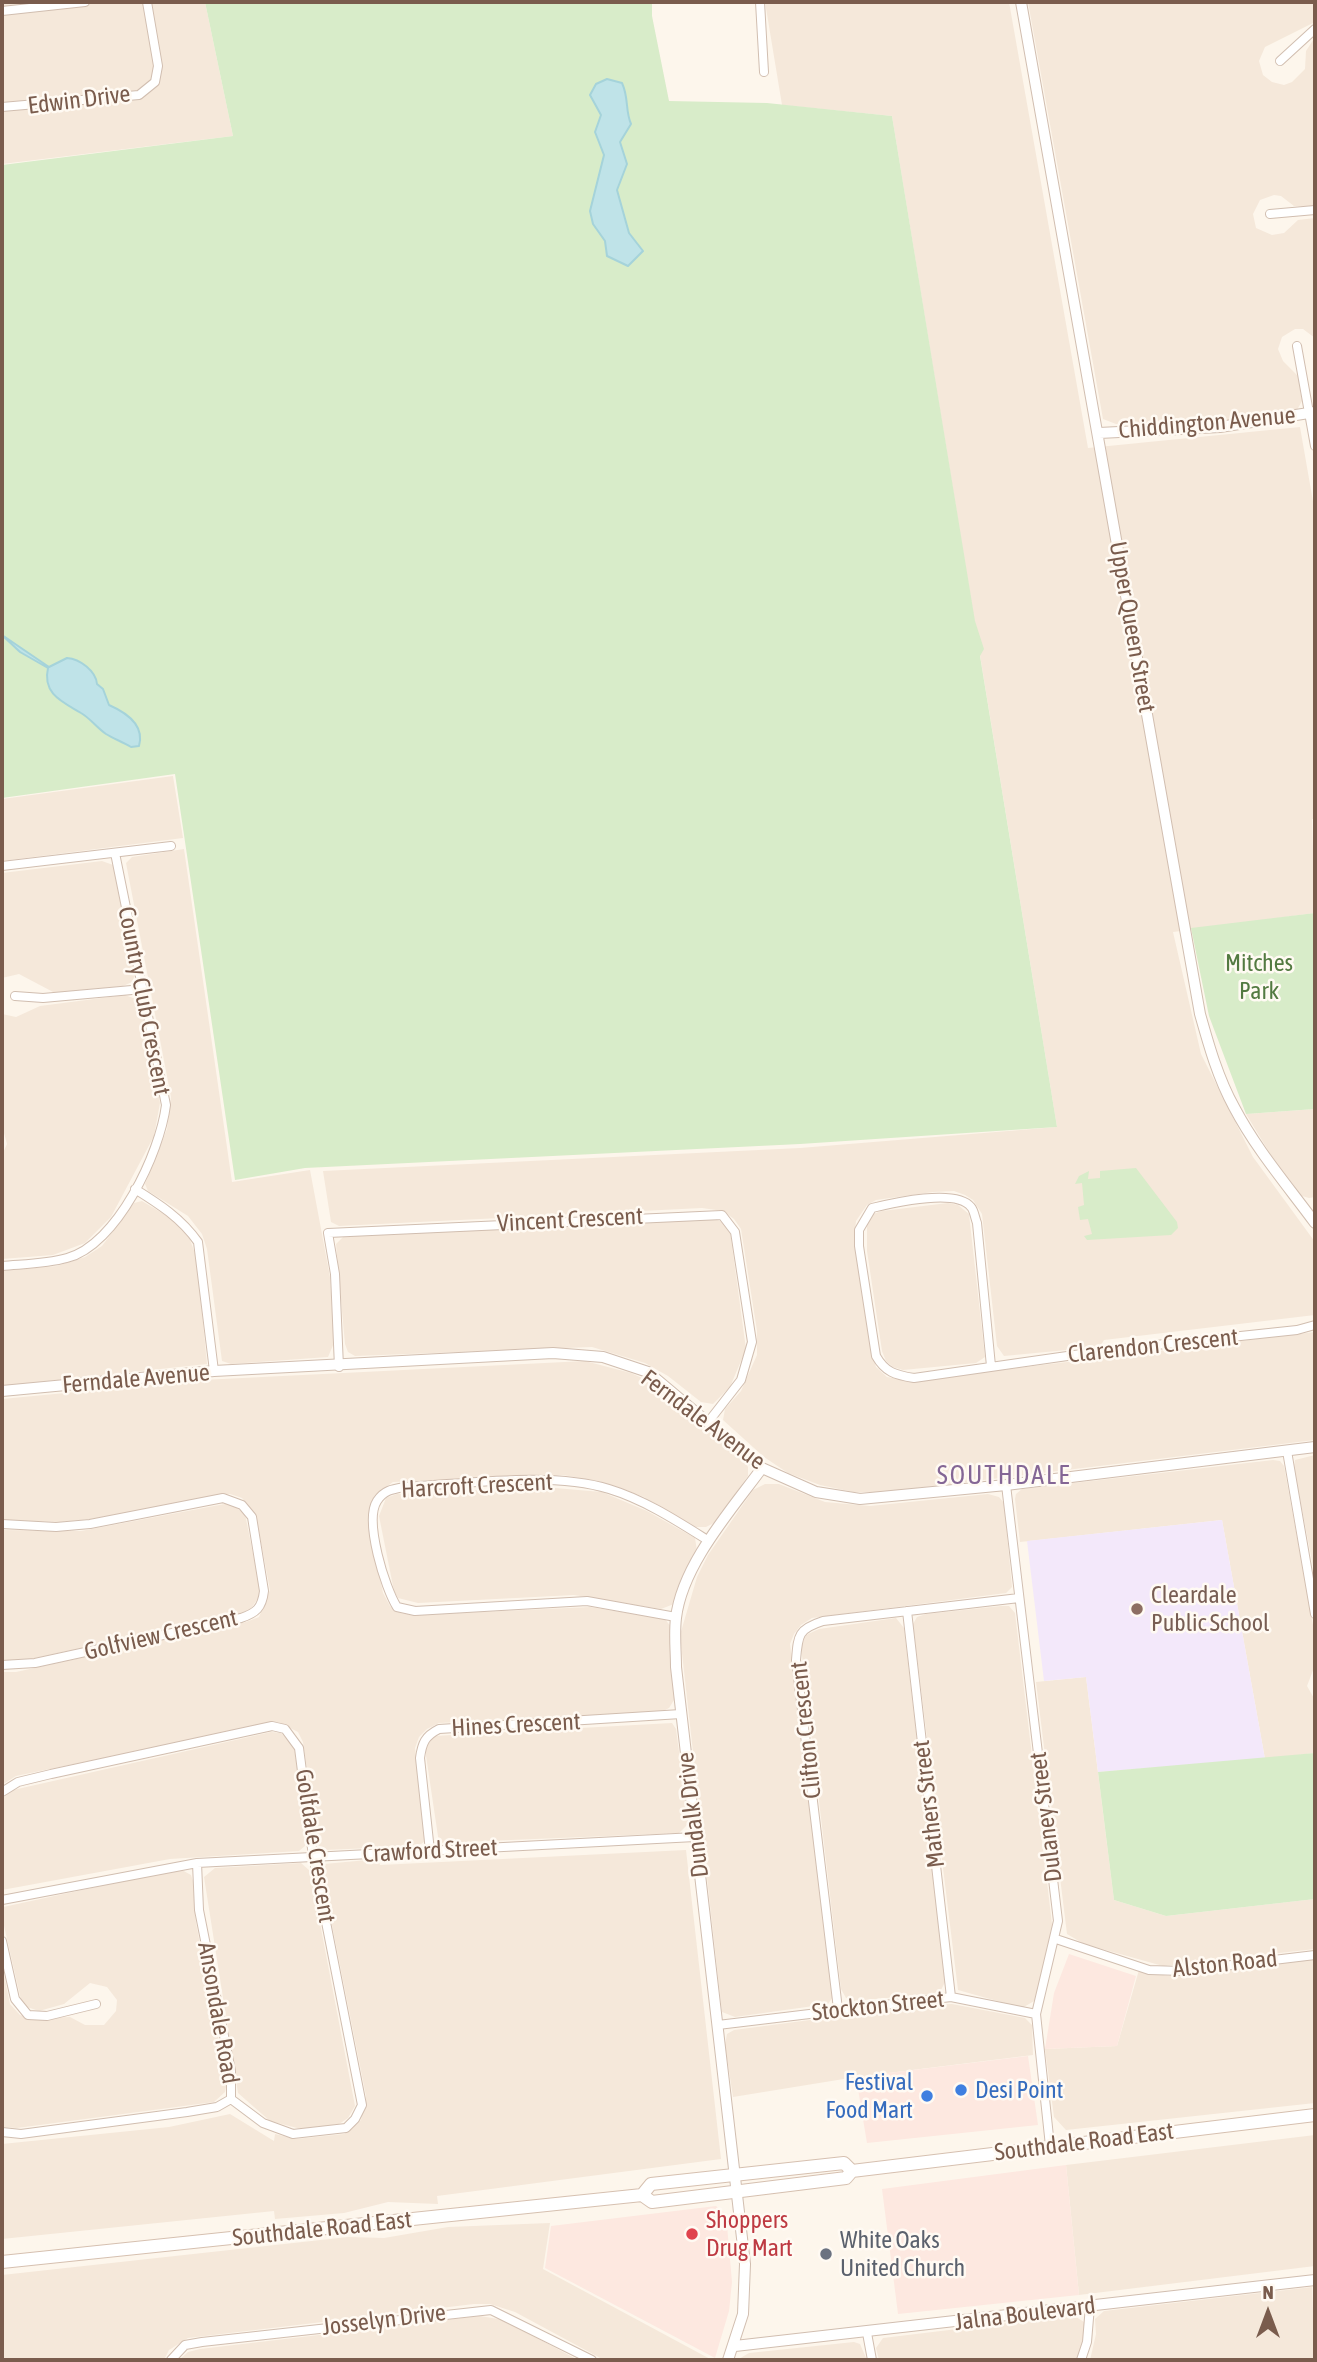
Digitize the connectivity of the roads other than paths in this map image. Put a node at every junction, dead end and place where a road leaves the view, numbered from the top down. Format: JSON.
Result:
{"nodes":[{"id":1,"x":85,"y":2,"type":"edge"},
{"id":2,"x":147,"y":2,"type":"edge"},
{"id":3,"x":760,"y":2,"type":"edge"},
{"id":4,"x":1021,"y":2,"type":"edge"},
{"id":5,"x":2,"y":11,"type":"edge"},
{"id":6,"x":1315,"y":29,"type":"edge"},
{"id":7,"x":1280,"y":61,"type":"dead end"},
{"id":8,"x":764,"y":72,"type":"dead end"},
{"id":9,"x":2,"y":107,"type":"edge"},
{"id":10,"x":1315,"y":210,"type":"edge"},
{"id":11,"x":1270,"y":214,"type":"dead end"},
{"id":12,"x":1297,"y":345,"type":"dead end"},
{"id":13,"x":1312,"y":413,"type":"edge"},
{"id":14,"x":1100,"y":433,"type":"junction"},
{"id":15,"x":1315,"y":446,"type":"edge"},
{"id":16,"x":171,"y":846,"type":"dead end"},
{"id":17,"x":115,"y":853,"type":"junction"},
{"id":18,"x":2,"y":866,"type":"edge"},
{"id":19,"x":142,"y":989,"type":"junction"},
{"id":20,"x":15,"y":996,"type":"dead end"},
{"id":21,"x":135,"y":1189,"type":"junction"},
{"id":22,"x":1313,"y":1215,"type":"edge"},
{"id":23,"x":2,"y":1266,"type":"edge"},
{"id":24,"x":1315,"y":1325,"type":"edge"},
{"id":25,"x":991,"y":1366,"type":"junction"},
{"id":26,"x":339,"y":1367,"type":"junction"},
{"id":27,"x":214,"y":1371,"type":"junction"},
{"id":28,"x":2,"y":1391,"type":"edge"},
{"id":29,"x":709,"y":1420,"type":"junction"},
{"id":30,"x":1315,"y":1447,"type":"edge"},
{"id":31,"x":1287,"y":1451,"type":"junction"},
{"id":32,"x":762,"y":1468,"type":"junction"},
{"id":33,"x":1006,"y":1485,"type":"junction"},
{"id":34,"x":2,"y":1524,"type":"edge"},
{"id":35,"x":709,"y":1541,"type":"junction"},
{"id":36,"x":1019,"y":1598,"type":"junction"},
{"id":37,"x":907,"y":1611,"type":"junction"},
{"id":38,"x":1315,"y":1614,"type":"edge"},
{"id":39,"x":676,"y":1616,"type":"junction"},
{"id":40,"x":2,"y":1665,"type":"edge"},
{"id":41,"x":681,"y":1714,"type":"junction"},
{"id":42,"x":2,"y":1792,"type":"edge"},
{"id":43,"x":695,"y":1837,"type":"junction"},
{"id":44,"x":430,"y":1851,"type":"junction"},
{"id":45,"x":313,"y":1856,"type":"junction"},
{"id":46,"x":197,"y":1863,"type":"junction"},
{"id":47,"x":2,"y":1900,"type":"edge"},
{"id":48,"x":1055,"y":1939,"type":"junction"},
{"id":49,"x":2,"y":1941,"type":"edge"},
{"id":50,"x":1315,"y":1955,"type":"edge"},
{"id":51,"x":951,"y":1997,"type":"junction"},
{"id":52,"x":96,"y":2004,"type":"dead end"},
{"id":53,"x":838,"y":2008,"type":"junction"},
{"id":54,"x":1036,"y":2014,"type":"junction"},
{"id":55,"x":718,"y":2025,"type":"junction"},
{"id":56,"x":231,"y":2099,"type":"junction"},
{"id":57,"x":1315,"y":2115,"type":"edge"},
{"id":58,"x":2,"y":2132,"type":"edge"},
{"id":59,"x":1050,"y":2146,"type":"junction"},
{"id":60,"x":738,"y":2184,"type":"junction"},
{"id":61,"x":2,"y":2262,"type":"edge"},
{"id":62,"x":1315,"y":2280,"type":"edge"},
{"id":63,"x":1090,"y":2306,"type":"junction"},
{"id":64,"x":867,"y":2333,"type":"junction"},
{"id":65,"x":735,"y":2346,"type":"junction"},
{"id":66,"x":171,"y":2360,"type":"edge"},
{"id":67,"x":592,"y":2360,"type":"edge"},
{"id":68,"x":728,"y":2360,"type":"edge"},
{"id":69,"x":872,"y":2360,"type":"edge"},
{"id":70,"x":1081,"y":2360,"type":"edge"}],
"edges":[{"from":1,"to":5,"type":"street"},
{"from":2,"to":9,"type":"street","name":"Edwin Drive"},
{"from":3,"to":8,"type":"street"},
{"from":4,"to":14,"type":"street","name":"Upper Queen Street"},
{"from":6,"to":7,"type":"street"},
{"from":10,"to":11,"type":"street"},
{"from":12,"to":13,"type":"street"},
{"from":13,"to":14,"type":"street","name":"Chiddington Avenue"},
{"from":13,"to":15,"type":"street"},
{"from":14,"to":22,"type":"street","name":"Upper Queen Street"},
{"from":16,"to":17,"type":"street"},
{"from":17,"to":18,"type":"street"},
{"from":17,"to":19,"type":"street","name":"Country Club Crescent"},
{"from":19,"to":20,"type":"street"},
{"from":19,"to":21,"type":"street","name":"Country Club Crescent"},
{"from":21,"to":23,"type":"street","name":"Country Club Crescent"},
{"from":21,"to":27,"type":"street"},
{"from":24,"to":25,"type":"street","name":"Clarendon Crescent"},
{"from":25,"to":25,"type":"street","name":"Clarendon Crescent"},
{"from":26,"to":27,"type":"street","name":"Ferndale Avenue"},
{"from":26,"to":29,"type":"street","name":"Ferndale Avenue"},
{"from":26,"to":29,"type":"street","name":"Vincent Crescent"},
{"from":27,"to":28,"type":"street","name":"Ferndale Avenue"},
{"from":29,"to":32,"type":"street","name":"Ferndale Avenue"},
{"from":30,"to":31,"type":"street","name":"Ferndale Avenue"},
{"from":31,"to":33,"type":"street","name":"Ferndale Avenue"},
{"from":31,"to":38,"type":"street"},
{"from":32,"to":33,"type":"street","name":"Ferndale Avenue"},
{"from":32,"to":35,"type":"street","name":"Dundalk Drive"},
{"from":33,"to":36,"type":"street","name":"Dulaney Street"},
{"from":34,"to":40,"type":"street","name":"Golfview Crescent"},
{"from":35,"to":39,"type":"street","name":"Dundalk Drive"},
{"from":35,"to":39,"type":"street","name":"Harcroft Crescent"},
{"from":36,"to":37,"type":"street","name":"Clifton Crescent"},
{"from":36,"to":48,"type":"street","name":"Dulaney Street"},
{"from":37,"to":51,"type":"street","name":"Mathers Street"},
{"from":37,"to":53,"type":"street","name":"Clifton Crescent"},
{"from":39,"to":41,"type":"street","name":"Dundalk Drive"},
{"from":41,"to":43,"type":"street","name":"Dundalk Drive"},
{"from":41,"to":44,"type":"street","name":"Hines Crescent"},
{"from":42,"to":45,"type":"street","name":"Golfdale Crescent"},
{"from":43,"to":44,"type":"street","name":"Crawford Street"},
{"from":43,"to":55,"type":"street","name":"Dundalk Drive"},
{"from":44,"to":45,"type":"street","name":"Crawford Street"},
{"from":45,"to":46,"type":"street","name":"Crawford Street"},
{"from":45,"to":56,"type":"street","name":"Golfdale Crescent"},
{"from":46,"to":47,"type":"street","name":"Crawford Street"},
{"from":46,"to":56,"type":"street","name":"Ansondale Road"},
{"from":48,"to":50,"type":"street","name":"Alston Road"},
{"from":48,"to":54,"type":"street","name":"Dulaney Street"},
{"from":49,"to":52,"type":"street"},
{"from":51,"to":53,"type":"street","name":"Stockton Street"},
{"from":51,"to":54,"type":"street","name":"Stockton Street"},
{"from":53,"to":55,"type":"street","name":"Stockton Street"},
{"from":54,"to":59,"type":"street","name":"Dulaney Street"},
{"from":55,"to":60,"type":"street","name":"Dundalk Drive"},
{"from":56,"to":58,"type":"street","name":"Ansondale Road"},
{"from":57,"to":59,"type":"main road","name":"Southdale Road East"},
{"from":59,"to":60,"type":"main road","name":"Southdale Road East"},
{"from":60,"to":61,"type":"main road","name":"Southdale Road East"},
{"from":60,"to":65,"type":"street"},
{"from":62,"to":63,"type":"street","name":"Jalna Boulevard"},
{"from":63,"to":64,"type":"street","name":"Jalna Boulevard"},
{"from":63,"to":70,"type":"street"},
{"from":64,"to":65,"type":"street","name":"Jalna Boulevard"},
{"from":64,"to":69,"type":"street"},
{"from":65,"to":68,"type":"street"},
{"from":66,"to":67,"type":"street","name":"Josselyn Drive"}]}
